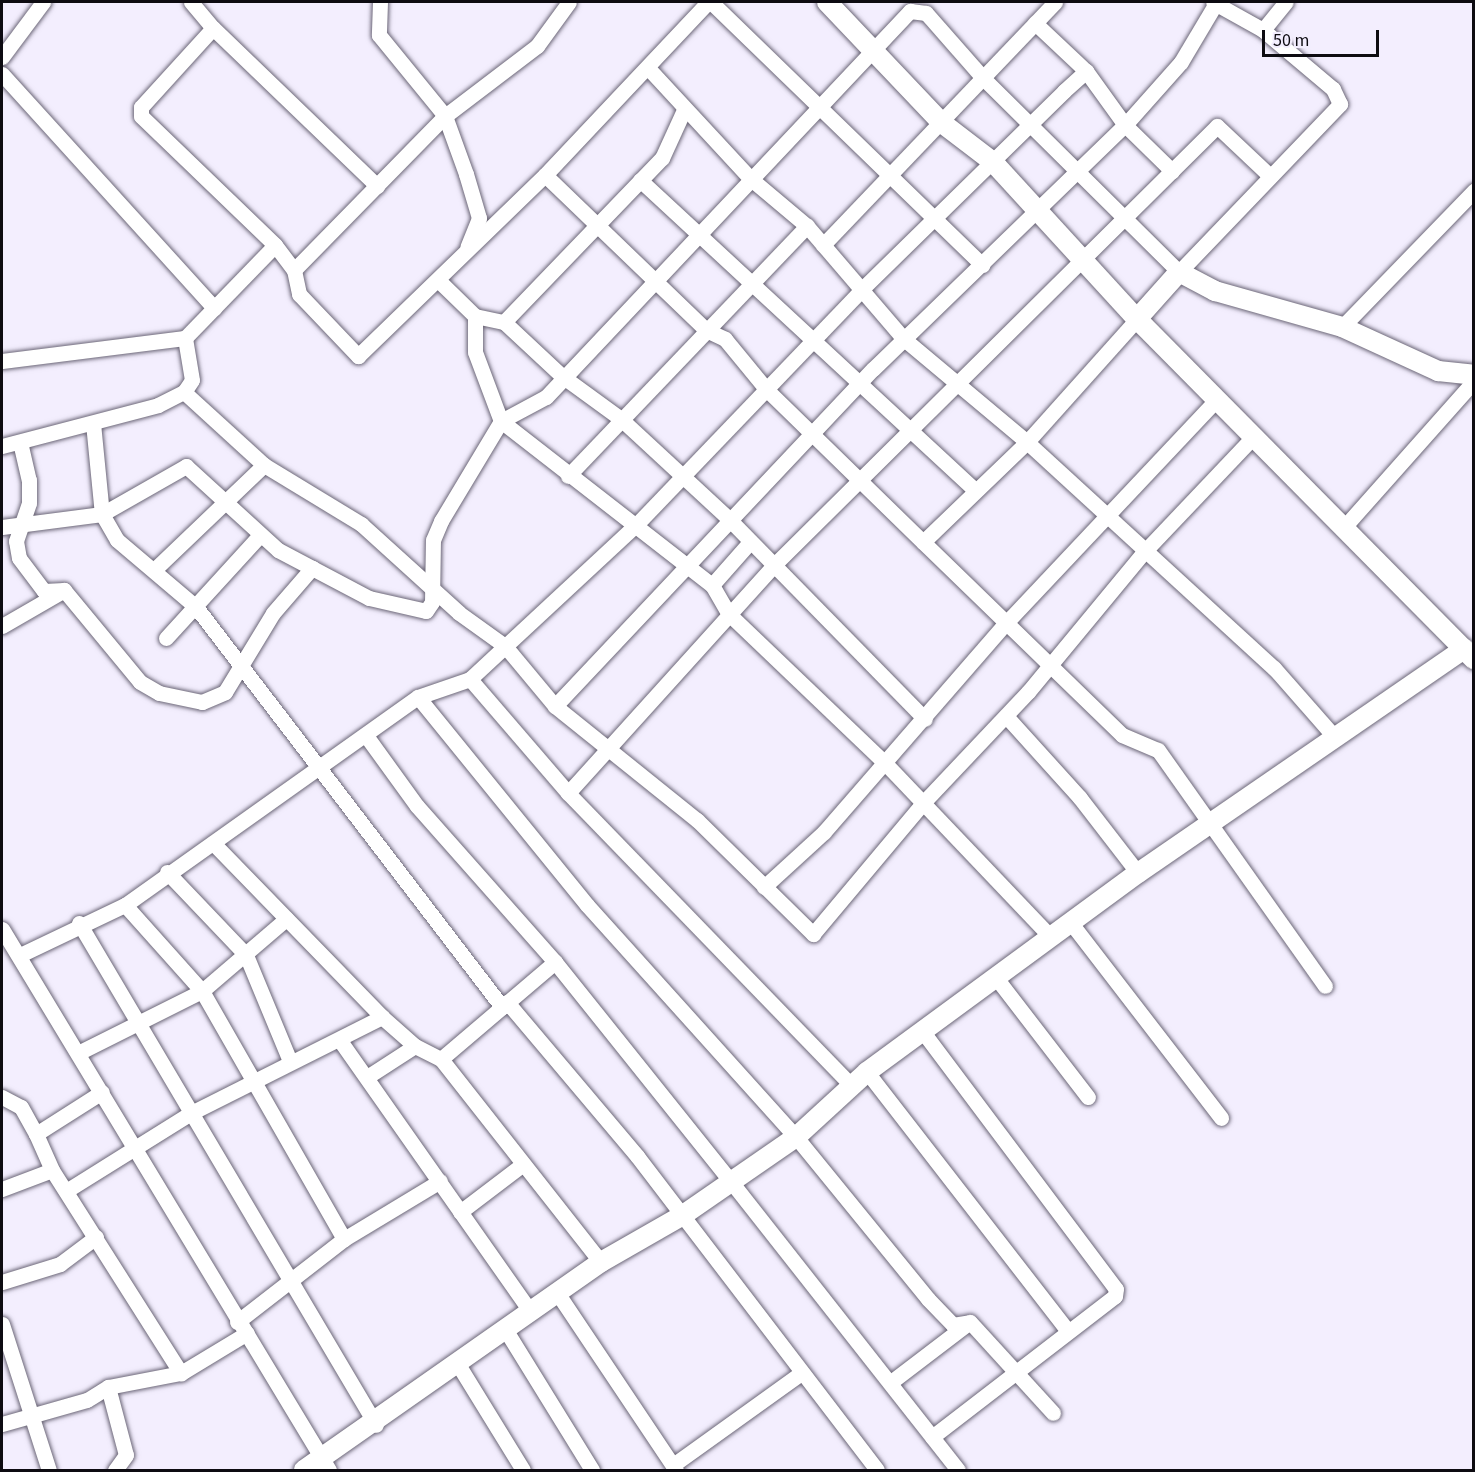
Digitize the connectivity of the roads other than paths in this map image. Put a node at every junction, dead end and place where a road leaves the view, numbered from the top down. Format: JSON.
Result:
{"nodes":[{"id":1,"x":43,"y":2,"type":"edge"},
{"id":2,"x":191,"y":2,"type":"edge"},
{"id":3,"x":380,"y":2,"type":"edge"},
{"id":4,"x":569,"y":2,"type":"edge"},
{"id":5,"x":709,"y":2,"type":"edge"},
{"id":6,"x":827,"y":2,"type":"edge"},
{"id":7,"x":1055,"y":2,"type":"edge"},
{"id":8,"x":1215,"y":2,"type":"edge"},
{"id":9,"x":1286,"y":2,"type":"edge"},
{"id":10,"x":1035,"y":23,"type":"junction"},
{"id":11,"x":213,"y":28,"type":"junction"},
{"id":12,"x":1263,"y":30,"type":"junction"},
{"id":13,"x":873,"y":51,"type":"junction"},
{"id":14,"x":2,"y":57,"type":"edge"},
{"id":15,"x":649,"y":69,"type":"junction"},
{"id":16,"x":1086,"y":71,"type":"junction"},
{"id":17,"x":2,"y":74,"type":"edge"},
{"id":18,"x":984,"y":79,"type":"junction"},
{"id":19,"x":819,"y":103,"type":"junction"},
{"id":20,"x":683,"y":112,"type":"junction"},
{"id":21,"x":445,"y":116,"type":"junction"},
{"id":22,"x":942,"y":123,"type":"junction"},
{"id":23,"x":1029,"y":123,"type":"junction"},
{"id":24,"x":1125,"y":124,"type":"junction"},
{"id":25,"x":993,"y":162,"type":"junction"},
{"id":26,"x":1077,"y":169,"type":"junction"},
{"id":27,"x":1172,"y":171,"type":"junction"},
{"id":28,"x":889,"y":174,"type":"junction"},
{"id":29,"x":545,"y":176,"type":"junction"},
{"id":30,"x":1270,"y":176,"type":"junction"},
{"id":31,"x":751,"y":179,"type":"junction"},
{"id":32,"x":640,"y":180,"type":"junction"},
{"id":33,"x":377,"y":186,"type":"junction"},
{"id":34,"x":1473,"y":191,"type":"edge"},
{"id":35,"x":1040,"y":210,"type":"junction"},
{"id":36,"x":935,"y":216,"type":"junction"},
{"id":37,"x":1125,"y":219,"type":"junction"},
{"id":38,"x":597,"y":226,"type":"junction"},
{"id":39,"x":807,"y":226,"type":"junction"},
{"id":40,"x":693,"y":234,"type":"junction"},
{"id":41,"x":275,"y":245,"type":"junction"},
{"id":42,"x":823,"y":245,"type":"junction"},
{"id":43,"x":465,"y":252,"type":"junction"},
{"id":44,"x":1084,"y":259,"type":"junction"},
{"id":45,"x":982,"y":265,"type":"junction"},
{"id":46,"x":294,"y":270,"type":"junction"},
{"id":47,"x":1179,"y":272,"type":"junction"},
{"id":48,"x":655,"y":277,"type":"junction"},
{"id":49,"x":439,"y":281,"type":"junction"},
{"id":50,"x":750,"y":283,"type":"junction"},
{"id":51,"x":862,"y":289,"type":"junction"},
{"id":52,"x":214,"y":308,"type":"junction"},
{"id":53,"x":475,"y":316,"type":"junction"},
{"id":54,"x":1137,"y":319,"type":"junction"},
{"id":55,"x":504,"y":322,"type":"junction"},
{"id":56,"x":1342,"y":327,"type":"junction"},
{"id":57,"x":706,"y":330,"type":"junction"},
{"id":58,"x":185,"y":338,"type":"junction"},
{"id":59,"x":904,"y":339,"type":"junction"},
{"id":60,"x":816,"y":340,"type":"junction"},
{"id":61,"x":2,"y":361,"type":"edge"},
{"id":62,"x":1473,"y":375,"type":"edge"},
{"id":63,"x":562,"y":376,"type":"junction"},
{"id":64,"x":1473,"y":381,"type":"edge"},
{"id":65,"x":859,"y":383,"type":"junction"},
{"id":66,"x":955,"y":386,"type":"junction"},
{"id":67,"x":766,"y":389,"type":"junction"},
{"id":68,"x":184,"y":392,"type":"junction"},
{"id":69,"x":1217,"y":399,"type":"junction"},
{"id":70,"x":621,"y":419,"type":"junction"},
{"id":71,"x":501,"y":422,"type":"junction"},
{"id":72,"x":93,"y":423,"type":"junction"},
{"id":73,"x":912,"y":430,"type":"junction"},
{"id":74,"x":810,"y":435,"type":"junction"},
{"id":75,"x":1255,"y":435,"type":"junction"},
{"id":76,"x":20,"y":442,"type":"junction"},
{"id":77,"x":1027,"y":442,"type":"junction"},
{"id":78,"x":2,"y":446,"type":"edge"},
{"id":79,"x":264,"y":465,"type":"junction"},
{"id":80,"x":568,"y":476,"type":"junction"},
{"id":81,"x":681,"y":476,"type":"junction"},
{"id":82,"x":861,"y":482,"type":"junction"},
{"id":83,"x":975,"y":490,"type":"junction"},
{"id":84,"x":224,"y":501,"type":"junction"},
{"id":85,"x":102,"y":514,"type":"junction"},
{"id":86,"x":1106,"y":515,"type":"junction"},
{"id":87,"x":731,"y":521,"type":"junction"},
{"id":88,"x":636,"y":525,"type":"junction"},
{"id":89,"x":1346,"y":525,"type":"junction"},
{"id":90,"x":2,"y":527,"type":"edge"},
{"id":91,"x":18,"y":527,"type":"junction"},
{"id":92,"x":260,"y":535,"type":"junction"},
{"id":93,"x":750,"y":542,"type":"junction"},
{"id":94,"x":923,"y":542,"type":"junction"},
{"id":95,"x":1143,"y":552,"type":"junction"},
{"id":96,"x":689,"y":565,"type":"junction"},
{"id":97,"x":773,"y":566,"type":"junction"},
{"id":98,"x":312,"y":568,"type":"junction"},
{"id":99,"x":154,"y":570,"type":"junction"},
{"id":100,"x":712,"y":585,"type":"junction"},
{"id":101,"x":432,"y":586,"type":"junction"},
{"id":102,"x":64,"y":590,"type":"junction"},
{"id":103,"x":196,"y":607,"type":"junction"},
{"id":104,"x":729,"y":614,"type":"junction"},
{"id":105,"x":1006,"y":624,"type":"junction"},
{"id":106,"x":2,"y":626,"type":"edge"},
{"id":107,"x":166,"y":638,"type":"dead end"},
{"id":108,"x":506,"y":646,"type":"junction"},
{"id":109,"x":1468,"y":654,"type":"edge"},
{"id":110,"x":241,"y":665,"type":"junction"},
{"id":111,"x":1049,"y":666,"type":"junction"},
{"id":112,"x":470,"y":679,"type":"junction"},
{"id":113,"x":418,"y":697,"type":"junction"},
{"id":114,"x":555,"y":706,"type":"junction"},
{"id":115,"x":1006,"y":716,"type":"junction"},
{"id":116,"x":926,"y":719,"type":"junction"},
{"id":117,"x":1332,"y":734,"type":"junction"},
{"id":118,"x":367,"y":737,"type":"junction"},
{"id":119,"x":608,"y":747,"type":"junction"},
{"id":120,"x":886,"y":764,"type":"junction"},
{"id":121,"x":316,"y":769,"type":"junction"},
{"id":122,"x":568,"y":794,"type":"junction"},
{"id":123,"x":922,"y":804,"type":"junction"},
{"id":124,"x":1207,"y":824,"type":"junction"},
{"id":125,"x":213,"y":843,"type":"junction"},
{"id":126,"x":167,"y":872,"type":"junction"},
{"id":127,"x":1138,"y":873,"type":"junction"},
{"id":128,"x":764,"y":887,"type":"junction"},
{"id":129,"x":124,"y":904,"type":"junction"},
{"id":130,"x":286,"y":919,"type":"junction"},
{"id":131,"x":79,"y":923,"type":"junction"},
{"id":132,"x":1071,"y":923,"type":"junction"},
{"id":133,"x":2,"y":929,"type":"edge"},
{"id":134,"x":1051,"y":937,"type":"junction"},
{"id":135,"x":20,"y":955,"type":"junction"},
{"id":136,"x":246,"y":955,"type":"junction"},
{"id":137,"x":555,"y":962,"type":"junction"},
{"id":138,"x":997,"y":979,"type":"junction"},
{"id":139,"x":1324,"y":986,"type":"dead end"},
{"id":140,"x":202,"y":991,"type":"junction"},
{"id":141,"x":504,"y":1004,"type":"junction"},
{"id":142,"x":382,"y":1017,"type":"junction"},
{"id":143,"x":141,"y":1021,"type":"junction"},
{"id":144,"x":923,"y":1032,"type":"junction"},
{"id":145,"x":341,"y":1042,"type":"junction"},
{"id":146,"x":415,"y":1046,"type":"junction"},
{"id":147,"x":80,"y":1052,"type":"junction"},
{"id":148,"x":441,"y":1059,"type":"junction"},
{"id":149,"x":290,"y":1061,"type":"junction"},
{"id":150,"x":867,"y":1072,"type":"junction"},
{"id":151,"x":367,"y":1077,"type":"junction"},
{"id":152,"x":252,"y":1083,"type":"junction"},
{"id":153,"x":852,"y":1086,"type":"junction"},
{"id":154,"x":102,"y":1092,"type":"junction"},
{"id":155,"x":2,"y":1097,"type":"edge"},
{"id":156,"x":1088,"y":1097,"type":"dead end"},
{"id":157,"x":191,"y":1113,"type":"junction"},
{"id":158,"x":1221,"y":1118,"type":"dead end"},
{"id":159,"x":36,"y":1134,"type":"junction"},
{"id":160,"x":795,"y":1137,"type":"junction"},
{"id":161,"x":135,"y":1148,"type":"junction"},
{"id":162,"x":522,"y":1165,"type":"junction"},
{"id":163,"x":51,"y":1170,"type":"junction"},
{"id":164,"x":729,"y":1179,"type":"junction"},
{"id":165,"x":440,"y":1180,"type":"junction"},
{"id":166,"x":2,"y":1189,"type":"edge"},
{"id":167,"x":66,"y":1191,"type":"junction"},
{"id":168,"x":460,"y":1212,"type":"junction"},
{"id":169,"x":683,"y":1215,"type":"junction"},
{"id":170,"x":96,"y":1237,"type":"junction"},
{"id":171,"x":344,"y":1239,"type":"junction"},
{"id":172,"x":601,"y":1262,"type":"junction"},
{"id":173,"x":2,"y":1282,"type":"edge"},
{"id":174,"x":290,"y":1283,"type":"junction"},
{"id":175,"x":558,"y":1294,"type":"junction"},
{"id":176,"x":531,"y":1312,"type":"junction"},
{"id":177,"x":970,"y":1322,"type":"junction"},
{"id":178,"x":2,"y":1324,"type":"edge"},
{"id":179,"x":242,"y":1328,"type":"junction"},
{"id":180,"x":505,"y":1329,"type":"junction"},
{"id":181,"x":1067,"y":1330,"type":"junction"},
{"id":182,"x":459,"y":1366,"type":"junction"},
{"id":183,"x":1015,"y":1372,"type":"junction"},
{"id":184,"x":182,"y":1373,"type":"junction"},
{"id":185,"x":801,"y":1373,"type":"junction"},
{"id":186,"x":891,"y":1382,"type":"junction"},
{"id":187,"x":108,"y":1386,"type":"junction"},
{"id":188,"x":32,"y":1413,"type":"junction"},
{"id":189,"x":1053,"y":1413,"type":"dead end"},
{"id":190,"x":2,"y":1425,"type":"edge"},
{"id":191,"x":376,"y":1425,"type":"junction"},
{"id":192,"x":932,"y":1437,"type":"junction"},
{"id":193,"x":324,"y":1463,"type":"edge"},
{"id":194,"x":675,"y":1468,"type":"edge"},
{"id":195,"x":49,"y":1470,"type":"edge"},
{"id":196,"x":115,"y":1470,"type":"edge"},
{"id":197,"x":304,"y":1470,"type":"edge"},
{"id":198,"x":523,"y":1470,"type":"edge"},
{"id":199,"x":592,"y":1470,"type":"edge"},
{"id":200,"x":877,"y":1470,"type":"edge"},
{"id":201,"x":958,"y":1470,"type":"edge"}],
"edges":[{"from":1,"to":14,"type":"street"},
{"from":2,"to":11,"type":"street"},
{"from":3,"to":21,"type":"street"},
{"from":4,"to":21,"type":"street"},
{"from":5,"to":15,"type":"street"},
{"from":5,"to":19,"type":"street"},
{"from":6,"to":13,"type":"street"},
{"from":7,"to":10,"type":"street"},
{"from":8,"to":12,"type":"street"},
{"from":8,"to":24,"type":"street"},
{"from":9,"to":12,"type":"street"},
{"from":10,"to":16,"type":"street"},
{"from":10,"to":18,"type":"street"},
{"from":11,"to":33,"type":"street"},
{"from":11,"to":41,"type":"street"},
{"from":12,"to":30,"type":"street"},
{"from":13,"to":18,"type":"street"},
{"from":13,"to":19,"type":"street"},
{"from":13,"to":22,"type":"street"},
{"from":15,"to":20,"type":"street"},
{"from":15,"to":29,"type":"street"},
{"from":16,"to":23,"type":"street"},
{"from":16,"to":24,"type":"street"},
{"from":17,"to":52,"type":"street"},
{"from":18,"to":22,"type":"street"},
{"from":18,"to":23,"type":"street"},
{"from":19,"to":28,"type":"street"},
{"from":19,"to":31,"type":"street"},
{"from":20,"to":31,"type":"street"},
{"from":20,"to":32,"type":"street"},
{"from":21,"to":33,"type":"street"},
{"from":21,"to":43,"type":"street"},
{"from":22,"to":25,"type":"street"},
{"from":22,"to":28,"type":"street"},
{"from":23,"to":25,"type":"street"},
{"from":23,"to":26,"type":"street"},
{"from":24,"to":26,"type":"street"},
{"from":24,"to":27,"type":"street"},
{"from":25,"to":35,"type":"street"},
{"from":25,"to":36,"type":"street"},
{"from":26,"to":35,"type":"street"},
{"from":26,"to":37,"type":"street"},
{"from":27,"to":30,"type":"street"},
{"from":27,"to":37,"type":"street"},
{"from":28,"to":36,"type":"street"},
{"from":28,"to":42,"type":"street"},
{"from":29,"to":38,"type":"street"},
{"from":29,"to":43,"type":"street"},
{"from":30,"to":47,"type":"street"},
{"from":31,"to":39,"type":"street"},
{"from":31,"to":40,"type":"street"},
{"from":32,"to":38,"type":"street"},
{"from":32,"to":40,"type":"street"},
{"from":33,"to":46,"type":"street"},
{"from":34,"to":56,"type":"street"},
{"from":35,"to":44,"type":"street"},
{"from":35,"to":45,"type":"street"},
{"from":36,"to":45,"type":"street"},
{"from":36,"to":51,"type":"street"},
{"from":37,"to":44,"type":"street"},
{"from":37,"to":47,"type":"street"},
{"from":38,"to":48,"type":"street"},
{"from":38,"to":55,"type":"street"},
{"from":39,"to":42,"type":"street"},
{"from":39,"to":50,"type":"street"},
{"from":40,"to":48,"type":"street"},
{"from":40,"to":50,"type":"street"},
{"from":41,"to":46,"type":"street"},
{"from":41,"to":52,"type":"street"},
{"from":42,"to":51,"type":"street"},
{"from":43,"to":49,"type":"street"},
{"from":44,"to":54,"type":"street"},
{"from":44,"to":66,"type":"street"},
{"from":45,"to":59,"type":"street"},
{"from":46,"to":49,"type":"street"},
{"from":47,"to":54,"type":"street"},
{"from":47,"to":56,"type":"street"},
{"from":48,"to":57,"type":"street"},
{"from":48,"to":63,"type":"street"},
{"from":49,"to":53,"type":"street"},
{"from":50,"to":57,"type":"street"},
{"from":50,"to":60,"type":"street"},
{"from":51,"to":59,"type":"street"},
{"from":51,"to":60,"type":"street"},
{"from":52,"to":58,"type":"street"},
{"from":53,"to":55,"type":"street"},
{"from":53,"to":71,"type":"street"},
{"from":54,"to":69,"type":"street"},
{"from":54,"to":77,"type":"street"},
{"from":55,"to":63,"type":"street"},
{"from":56,"to":62,"type":"street"},
{"from":57,"to":67,"type":"street"},
{"from":57,"to":70,"type":"street"},
{"from":58,"to":61,"type":"street"},
{"from":58,"to":68,"type":"street"},
{"from":59,"to":65,"type":"street"},
{"from":59,"to":66,"type":"street"},
{"from":60,"to":65,"type":"street"},
{"from":60,"to":67,"type":"street"},
{"from":63,"to":70,"type":"street"},
{"from":63,"to":71,"type":"street"},
{"from":64,"to":89,"type":"street"},
{"from":65,"to":73,"type":"street"},
{"from":65,"to":74,"type":"street"},
{"from":66,"to":73,"type":"street"},
{"from":66,"to":77,"type":"street"},
{"from":67,"to":74,"type":"street"},
{"from":67,"to":81,"type":"street"},
{"from":68,"to":72,"type":"street"},
{"from":68,"to":79,"type":"street"},
{"from":69,"to":75,"type":"street"},
{"from":69,"to":86,"type":"street"},
{"from":70,"to":80,"type":"street"},
{"from":70,"to":81,"type":"street"},
{"from":71,"to":80,"type":"street"},
{"from":71,"to":101,"type":"street"},
{"from":72,"to":76,"type":"street"},
{"from":72,"to":85,"type":"street"},
{"from":73,"to":82,"type":"street"},
{"from":73,"to":83,"type":"street"},
{"from":74,"to":82,"type":"street"},
{"from":74,"to":87,"type":"street"},
{"from":75,"to":89,"type":"street"},
{"from":75,"to":95,"type":"street"},
{"from":76,"to":78,"type":"street"},
{"from":76,"to":91,"type":"street"},
{"from":77,"to":83,"type":"street"},
{"from":77,"to":86,"type":"street"},
{"from":79,"to":84,"type":"street"},
{"from":79,"to":101,"type":"street"},
{"from":80,"to":88,"type":"street"},
{"from":81,"to":87,"type":"street"},
{"from":81,"to":88,"type":"street"},
{"from":82,"to":94,"type":"street"},
{"from":82,"to":97,"type":"street"},
{"from":83,"to":94,"type":"street"},
{"from":84,"to":85,"type":"street"},
{"from":84,"to":92,"type":"street"},
{"from":84,"to":99,"type":"street"},
{"from":85,"to":91,"type":"street"},
{"from":85,"to":99,"type":"street"},
{"from":86,"to":95,"type":"street"},
{"from":86,"to":105,"type":"street"},
{"from":87,"to":93,"type":"street"},
{"from":87,"to":96,"type":"street"},
{"from":88,"to":96,"type":"street"},
{"from":88,"to":108,"type":"street"},
{"from":89,"to":109,"type":"street"},
{"from":90,"to":91,"type":"street"},
{"from":91,"to":102,"type":"street"},
{"from":92,"to":98,"type":"street"},
{"from":92,"to":103,"type":"street"},
{"from":93,"to":97,"type":"street"},
{"from":93,"to":100,"type":"street"},
{"from":94,"to":105,"type":"street"},
{"from":95,"to":111,"type":"street"},
{"from":95,"to":117,"type":"street"},
{"from":96,"to":100,"type":"street"},
{"from":96,"to":114,"type":"street"},
{"from":97,"to":104,"type":"street"},
{"from":97,"to":116,"type":"street"},
{"from":98,"to":101,"type":"street"},
{"from":98,"to":110,"type":"street"},
{"from":99,"to":103,"type":"street"},
{"from":100,"to":104,"type":"street"},
{"from":101,"to":108,"type":"street"},
{"from":102,"to":106,"type":"street"},
{"from":102,"to":110,"type":"street"},
{"from":103,"to":107,"type":"street"},
{"from":103,"to":110,"type":"street"},
{"from":104,"to":119,"type":"street"},
{"from":104,"to":120,"type":"street"},
{"from":105,"to":111,"type":"street"},
{"from":105,"to":116,"type":"street"},
{"from":108,"to":112,"type":"street"},
{"from":108,"to":114,"type":"street"},
{"from":109,"to":117,"type":"street"},
{"from":110,"to":121,"type":"street"},
{"from":111,"to":115,"type":"street"},
{"from":111,"to":124,"type":"street"},
{"from":112,"to":113,"type":"street"},
{"from":112,"to":122,"type":"street"},
{"from":113,"to":118,"type":"street"},
{"from":113,"to":160,"type":"street"},
{"from":114,"to":119,"type":"street"},
{"from":115,"to":123,"type":"street"},
{"from":115,"to":127,"type":"street"},
{"from":116,"to":120,"type":"street"},
{"from":117,"to":124,"type":"street"},
{"from":118,"to":121,"type":"street"},
{"from":118,"to":137,"type":"street"},
{"from":119,"to":122,"type":"street"},
{"from":119,"to":128,"type":"street"},
{"from":120,"to":123,"type":"street"},
{"from":120,"to":128,"type":"street"},
{"from":121,"to":125,"type":"street"},
{"from":121,"to":141,"type":"street"},
{"from":122,"to":153,"type":"street"},
{"from":123,"to":128,"type":"street"},
{"from":123,"to":134,"type":"street"},
{"from":124,"to":127,"type":"street"},
{"from":124,"to":139,"type":"street"},
{"from":125,"to":126,"type":"street"},
{"from":125,"to":130,"type":"street"},
{"from":126,"to":129,"type":"street"},
{"from":126,"to":136,"type":"street"},
{"from":127,"to":132,"type":"street"},
{"from":129,"to":131,"type":"street"},
{"from":129,"to":140,"type":"street"},
{"from":130,"to":136,"type":"street"},
{"from":130,"to":142,"type":"street"},
{"from":131,"to":135,"type":"street"},
{"from":131,"to":143,"type":"street"},
{"from":132,"to":134,"type":"street"},
{"from":132,"to":158,"type":"street"},
{"from":133,"to":135,"type":"street"},
{"from":134,"to":138,"type":"street"},
{"from":135,"to":147,"type":"street"},
{"from":136,"to":140,"type":"street"},
{"from":136,"to":149,"type":"street"},
{"from":137,"to":141,"type":"street"},
{"from":137,"to":164,"type":"street"},
{"from":138,"to":144,"type":"street"},
{"from":138,"to":156,"type":"street"},
{"from":140,"to":143,"type":"street"},
{"from":140,"to":152,"type":"street"},
{"from":141,"to":148,"type":"street"},
{"from":141,"to":169,"type":"street"},
{"from":142,"to":145,"type":"street"},
{"from":142,"to":146,"type":"street"},
{"from":143,"to":147,"type":"street"},
{"from":143,"to":157,"type":"street"},
{"from":144,"to":150,"type":"street"},
{"from":144,"to":181,"type":"street"},
{"from":145,"to":149,"type":"street"},
{"from":145,"to":151,"type":"street"},
{"from":146,"to":148,"type":"street"},
{"from":146,"to":151,"type":"street"},
{"from":147,"to":154,"type":"street"},
{"from":148,"to":162,"type":"street"},
{"from":149,"to":152,"type":"street"},
{"from":150,"to":153,"type":"street"},
{"from":150,"to":181,"type":"street"},
{"from":151,"to":165,"type":"street"},
{"from":152,"to":157,"type":"street"},
{"from":152,"to":171,"type":"street"},
{"from":153,"to":160,"type":"street"},
{"from":154,"to":159,"type":"street"},
{"from":154,"to":161,"type":"street"},
{"from":155,"to":159,"type":"street"},
{"from":157,"to":161,"type":"street"},
{"from":157,"to":174,"type":"street"},
{"from":159,"to":163,"type":"street"},
{"from":160,"to":164,"type":"street"},
{"from":160,"to":177,"type":"street"},
{"from":161,"to":167,"type":"street"},
{"from":161,"to":179,"type":"street"},
{"from":162,"to":168,"type":"street"},
{"from":162,"to":172,"type":"street"},
{"from":163,"to":166,"type":"street"},
{"from":163,"to":167,"type":"street"},
{"from":164,"to":169,"type":"street"},
{"from":164,"to":186,"type":"street"},
{"from":165,"to":168,"type":"street"},
{"from":165,"to":171,"type":"street"},
{"from":167,"to":170,"type":"street"},
{"from":168,"to":176,"type":"street"},
{"from":169,"to":172,"type":"street"},
{"from":169,"to":185,"type":"street"},
{"from":170,"to":173,"type":"street"},
{"from":170,"to":184,"type":"street"},
{"from":171,"to":174,"type":"street"},
{"from":172,"to":175,"type":"street"},
{"from":174,"to":179,"type":"street"},
{"from":174,"to":191,"type":"street"},
{"from":175,"to":176,"type":"street"},
{"from":175,"to":194,"type":"street"},
{"from":176,"to":180,"type":"street"},
{"from":177,"to":183,"type":"street"},
{"from":177,"to":186,"type":"street"},
{"from":178,"to":188,"type":"street"},
{"from":179,"to":184,"type":"street"},
{"from":179,"to":193,"type":"street"},
{"from":180,"to":182,"type":"street"},
{"from":180,"to":199,"type":"street"},
{"from":181,"to":183,"type":"street"},
{"from":182,"to":191,"type":"street"},
{"from":182,"to":198,"type":"street"},
{"from":183,"to":189,"type":"street"},
{"from":183,"to":192,"type":"street"},
{"from":184,"to":187,"type":"street"},
{"from":185,"to":194,"type":"street"},
{"from":185,"to":200,"type":"street"},
{"from":186,"to":192,"type":"street"},
{"from":187,"to":188,"type":"street"},
{"from":187,"to":196,"type":"street"},
{"from":188,"to":190,"type":"street"},
{"from":188,"to":195,"type":"street"},
{"from":191,"to":193,"type":"street"},
{"from":192,"to":201,"type":"street"},
{"from":193,"to":197,"type":"street"}]}
